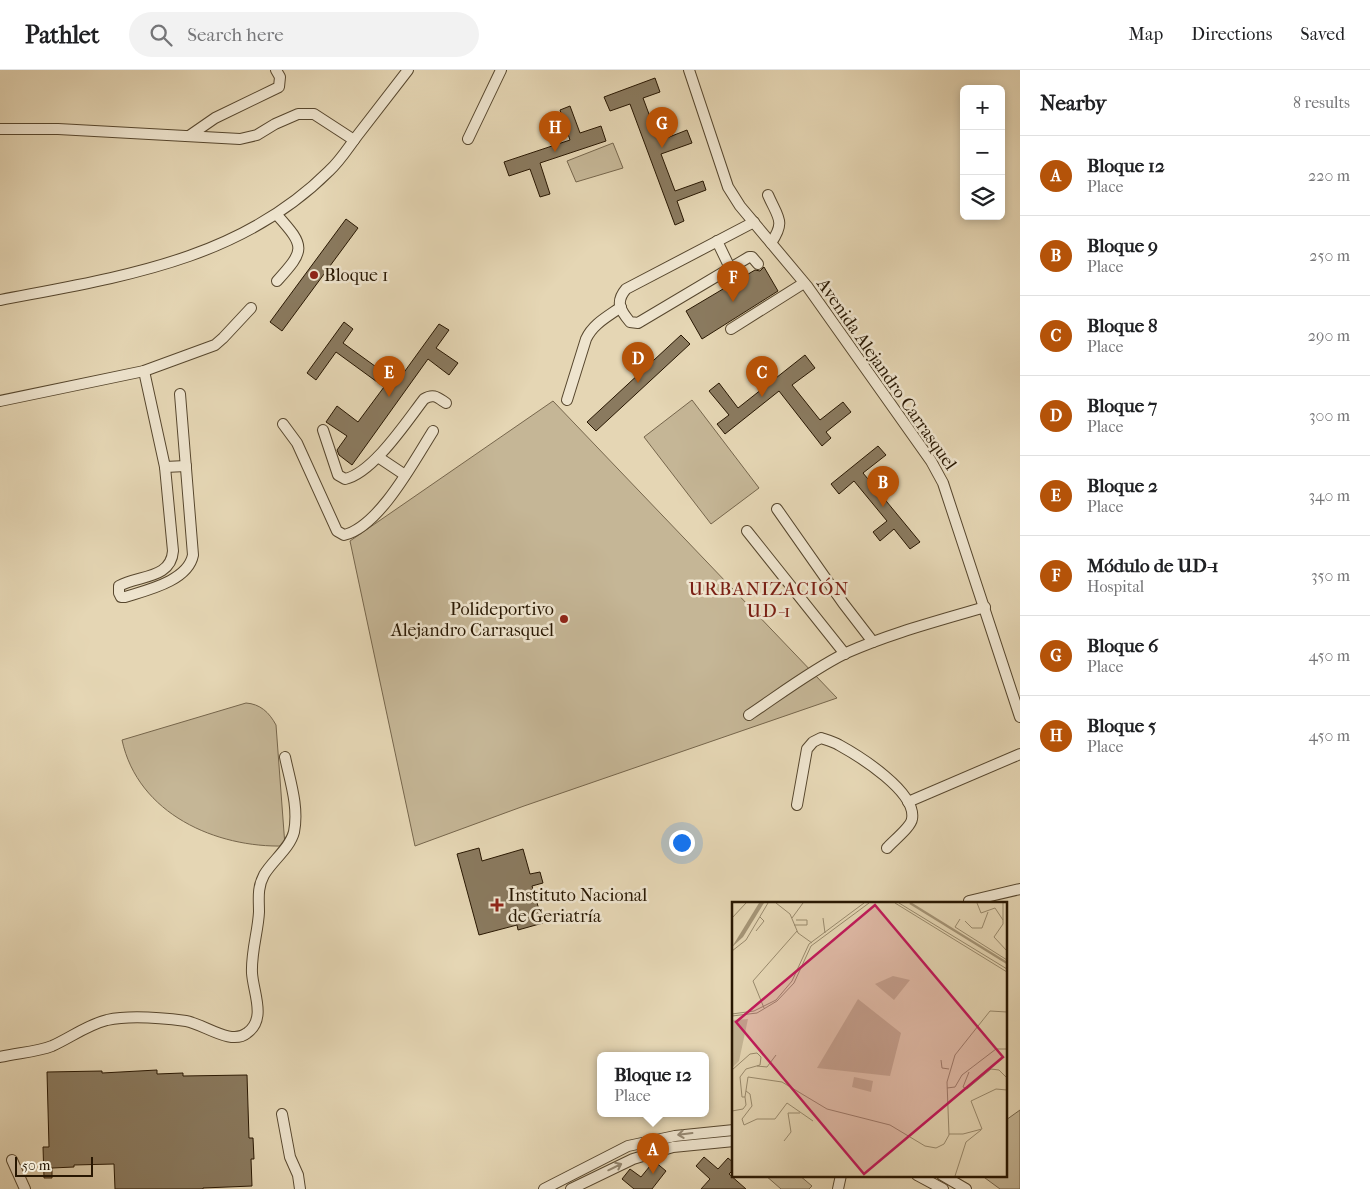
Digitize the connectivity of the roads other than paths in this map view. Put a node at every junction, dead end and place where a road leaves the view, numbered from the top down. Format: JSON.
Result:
{"nodes":[{"id":1,"x":276,"y":70,"type":"edge"},
{"id":2,"x":408,"y":70,"type":"edge"},
{"id":3,"x":501,"y":70,"type":"edge"},
{"id":4,"x":690,"y":70,"type":"edge"},
{"id":5,"x":0,"y":129,"type":"edge"},
{"id":6,"x":189,"y":136,"type":"junction"},
{"id":7,"x":468,"y":139,"type":"dead end"},
{"id":8,"x":354,"y":140,"type":"junction"},
{"id":9,"x":768,"y":195,"type":"dead end"},
{"id":10,"x":277,"y":215,"type":"junction"},
{"id":11,"x":754,"y":222,"type":"junction"},
{"id":12,"x":717,"y":241,"type":"junction"},
{"id":13,"x":771,"y":244,"type":"junction"},
{"id":14,"x":758,"y":264,"type":"dead end"},
{"id":15,"x":730,"y":268,"type":"junction"},
{"id":16,"x":277,"y":281,"type":"dead end"},
{"id":17,"x":804,"y":283,"type":"junction"},
{"id":18,"x":0,"y":300,"type":"edge"},
{"id":19,"x":620,"y":307,"type":"junction"},
{"id":20,"x":251,"y":308,"type":"dead end"},
{"id":21,"x":731,"y":329,"type":"dead end"},
{"id":22,"x":144,"y":371,"type":"junction"},
{"id":23,"x":180,"y":394,"type":"dead end"},
{"id":24,"x":0,"y":400,"type":"edge"},
{"id":25,"x":567,"y":400,"type":"dead end"},
{"id":26,"x":446,"y":403,"type":"dead end"},
{"id":27,"x":283,"y":424,"type":"dead end"},
{"id":28,"x":322,"y":430,"type":"dead end"},
{"id":29,"x":433,"y":432,"type":"dead end"},
{"id":30,"x":378,"y":457,"type":"junction"},
{"id":31,"x":186,"y":466,"type":"junction"},
{"id":32,"x":165,"y":467,"type":"junction"},
{"id":33,"x":405,"y":475,"type":"junction"},
{"id":34,"x":777,"y":510,"type":"dead end"},
{"id":35,"x":747,"y":531,"type":"dead end"},
{"id":36,"x":984,"y":607,"type":"junction"},
{"id":37,"x":873,"y":642,"type":"junction"},
{"id":38,"x":845,"y":654,"type":"junction"},
{"id":39,"x":749,"y":715,"type":"dead end"},
{"id":40,"x":1020,"y":717,"type":"edge"},
{"id":41,"x":1020,"y":754,"type":"edge"},
{"id":42,"x":285,"y":757,"type":"dead end"},
{"id":43,"x":908,"y":802,"type":"junction"},
{"id":44,"x":797,"y":805,"type":"dead end"},
{"id":45,"x":887,"y":848,"type":"dead end"},
{"id":46,"x":1020,"y":889,"type":"edge"},
{"id":47,"x":969,"y":901,"type":"dead end"},
{"id":48,"x":0,"y":1057,"type":"edge"},
{"id":49,"x":282,"y":1114,"type":"dead end"},
{"id":50,"x":732,"y":1130,"type":"edge"},
{"id":51,"x":732,"y":1141,"type":"edge"},
{"id":52,"x":12,"y":1160,"type":"dead end"},
{"id":53,"x":842,"y":1176,"type":"edge"},
{"id":54,"x":919,"y":1176,"type":"edge"},
{"id":55,"x":944,"y":1176,"type":"edge"},
{"id":56,"x":24,"y":1189,"type":"edge"},
{"id":57,"x":300,"y":1189,"type":"edge"},
{"id":58,"x":544,"y":1189,"type":"edge"},
{"id":59,"x":571,"y":1189,"type":"edge"},
{"id":60,"x":838,"y":1189,"type":"edge"},
{"id":61,"x":943,"y":1189,"type":"edge"},
{"id":62,"x":966,"y":1189,"type":"edge"}],
"edges":[{"from":1,"to":6,"type":"street"},
{"from":2,"to":8,"type":"street"},
{"from":3,"to":7,"type":"street"},
{"from":4,"to":11,"type":"street","name":"Avenida Alejandro Carrasquel"},
{"from":5,"to":6,"type":"street"},
{"from":6,"to":8,"type":"street"},
{"from":8,"to":10,"type":"street"},
{"from":9,"to":13,"type":"street"},
{"from":10,"to":16,"type":"street"},
{"from":10,"to":18,"type":"street"},
{"from":11,"to":12,"type":"street"},
{"from":11,"to":13,"type":"street","name":"Avenida Alejandro Carrasquel"},
{"from":12,"to":15,"type":"street"},
{"from":12,"to":19,"type":"street"},
{"from":13,"to":17,"type":"street","name":"Avenida Alejandro Carrasquel"},
{"from":14,"to":15,"type":"street"},
{"from":15,"to":19,"type":"street"},
{"from":17,"to":21,"type":"street"},
{"from":17,"to":36,"type":"street","name":"Avenida Alejandro Carrasquel"},
{"from":19,"to":25,"type":"street"},
{"from":20,"to":22,"type":"street"},
{"from":22,"to":24,"type":"street"},
{"from":22,"to":32,"type":"street"},
{"from":23,"to":31,"type":"street"},
{"from":26,"to":30,"type":"street"},
{"from":27,"to":33,"type":"street"},
{"from":28,"to":30,"type":"street"},
{"from":29,"to":33,"type":"street"},
{"from":30,"to":33,"type":"street"},
{"from":31,"to":32,"type":"street"},
{"from":31,"to":32,"type":"street"},
{"from":34,"to":37,"type":"street"},
{"from":35,"to":38,"type":"street"},
{"from":36,"to":37,"type":"street"},
{"from":36,"to":40,"type":"street","name":"Avenida Alejandro Carrasquel"},
{"from":37,"to":38,"type":"street"},
{"from":38,"to":39,"type":"street"},
{"from":41,"to":43,"type":"street"},
{"from":42,"to":48,"type":"street"},
{"from":43,"to":44,"type":"street"},
{"from":43,"to":45,"type":"street"},
{"from":46,"to":47,"type":"street"},
{"from":49,"to":57,"type":"street"},
{"from":50,"to":58,"type":"street","one_way":true},
{"from":59,"to":51,"type":"street","one_way":true},
{"from":52,"to":56,"type":"street"},
{"from":53,"to":60,"type":"street"},
{"from":54,"to":61,"type":"street"},
{"from":55,"to":62,"type":"street"}]}
